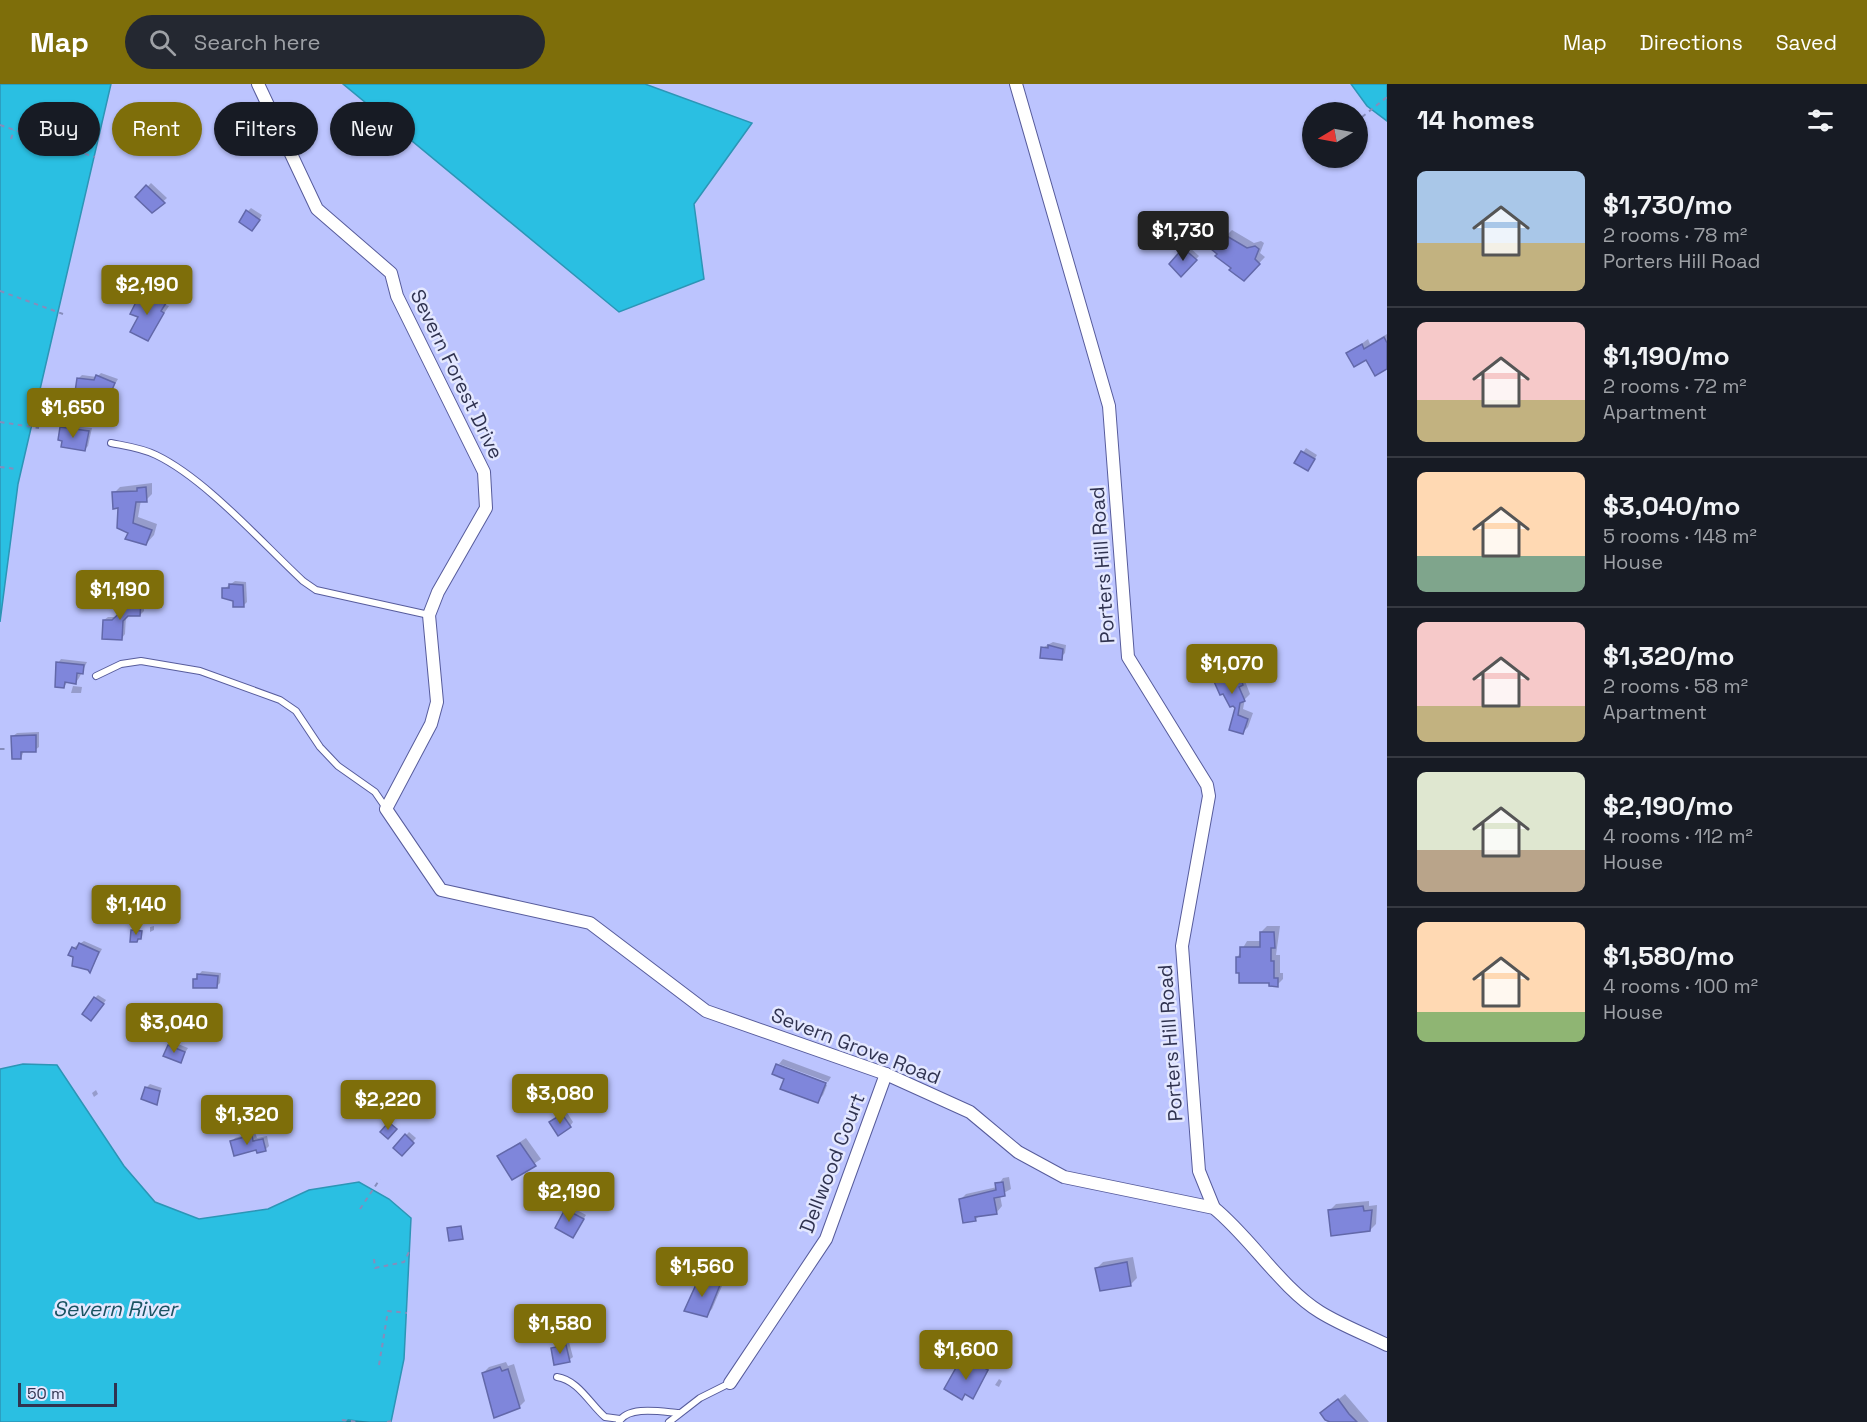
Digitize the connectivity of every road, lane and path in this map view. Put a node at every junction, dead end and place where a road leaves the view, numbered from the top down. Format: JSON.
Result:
{"nodes":[{"id":1,"x":258,"y":84,"type":"edge"},
{"id":2,"x":1016,"y":84,"type":"edge"},
{"id":3,"x":1387,"y":97,"type":"edge"},
{"id":4,"x":1368,"y":112,"type":"edge"},
{"id":5,"x":0,"y":125,"type":"edge"},
{"id":6,"x":14,"y":130,"type":"junction"},
{"id":7,"x":18,"y":131,"type":"edge"},
{"id":8,"x":11,"y":139,"type":"dead end"},
{"id":9,"x":89,"y":156,"type":"edge"},
{"id":10,"x":95,"y":158,"type":"dead end"},
{"id":11,"x":0,"y":291,"type":"edge"},
{"id":12,"x":63,"y":314,"type":"dead end"},
{"id":13,"x":0,"y":422,"type":"edge"},
{"id":14,"x":39,"y":428,"type":"dead end"},
{"id":15,"x":111,"y":443,"type":"dead end"},
{"id":16,"x":0,"y":467,"type":"edge"},
{"id":17,"x":16,"y":469,"type":"dead end"},
{"id":18,"x":429,"y":615,"type":"junction"},
{"id":19,"x":96,"y":676,"type":"dead end"},
{"id":20,"x":0,"y":749,"type":"edge"},
{"id":21,"x":7,"y":750,"type":"dead end"},
{"id":22,"x":386,"y":808,"type":"junction"},
{"id":23,"x":886,"y":1074,"type":"junction"},
{"id":24,"x":380,"y":1179,"type":"dead end"},
{"id":25,"x":1214,"y":1208,"type":"junction"},
{"id":26,"x":360,"y":1209,"type":"dead end"},
{"id":27,"x":411,"y":1250,"type":"dead end"},
{"id":28,"x":374,"y":1259,"type":"dead end"},
{"id":29,"x":407,"y":1313,"type":"dead end"},
{"id":30,"x":1387,"y":1345,"type":"edge"},
{"id":31,"x":379,"y":1365,"type":"dead end"},
{"id":32,"x":557,"y":1377,"type":"dead end"},
{"id":33,"x":730,"y":1383,"type":"joint"},
{"id":34,"x":680,"y":1413,"type":"junction"},
{"id":35,"x":342,"y":1420,"type":"dead end"},
{"id":36,"x":619,"y":1420,"type":"edge"},
{"id":37,"x":391,"y":1421,"type":"edge"},
{"id":38,"x":358,"y":1422,"type":"edge"},
{"id":39,"x":387,"y":1422,"type":"edge"},
{"id":40,"x":669,"y":1422,"type":"edge"}],
"edges":[{"from":1,"to":18,"type":"street","name":"Severn Forest Drive"},
{"from":2,"to":25,"type":"street","name":"Porters Hill Road"},
{"from":3,"to":4,"type":"path"},
{"from":5,"to":6,"type":"path"},
{"from":6,"to":7,"type":"path"},
{"from":6,"to":8,"type":"path"},
{"from":9,"to":10,"type":"path"},
{"from":11,"to":12,"type":"path"},
{"from":13,"to":14,"type":"path"},
{"from":15,"to":18,"type":"lane"},
{"from":16,"to":17,"type":"path"},
{"from":18,"to":22,"type":"street","name":"Severn Forest Drive"},
{"from":19,"to":22,"type":"lane"},
{"from":20,"to":21,"type":"path"},
{"from":22,"to":23,"type":"street","name":"Severn Grove Road"},
{"from":23,"to":25,"type":"street","name":"Severn Grove Road"},
{"from":23,"to":33,"type":"street","name":"Dellwood Court"},
{"from":24,"to":26,"type":"path"},
{"from":25,"to":30,"type":"street","name":"Severn Grove Road"},
{"from":27,"to":28,"type":"path"},
{"from":29,"to":31,"type":"path"},
{"from":32,"to":36,"type":"lane"},
{"from":33,"to":34,"type":"lane"},
{"from":34,"to":36,"type":"lane"},
{"from":34,"to":40,"type":"lane"},
{"from":35,"to":38,"type":"path"},
{"from":37,"to":39,"type":"path"}]}
